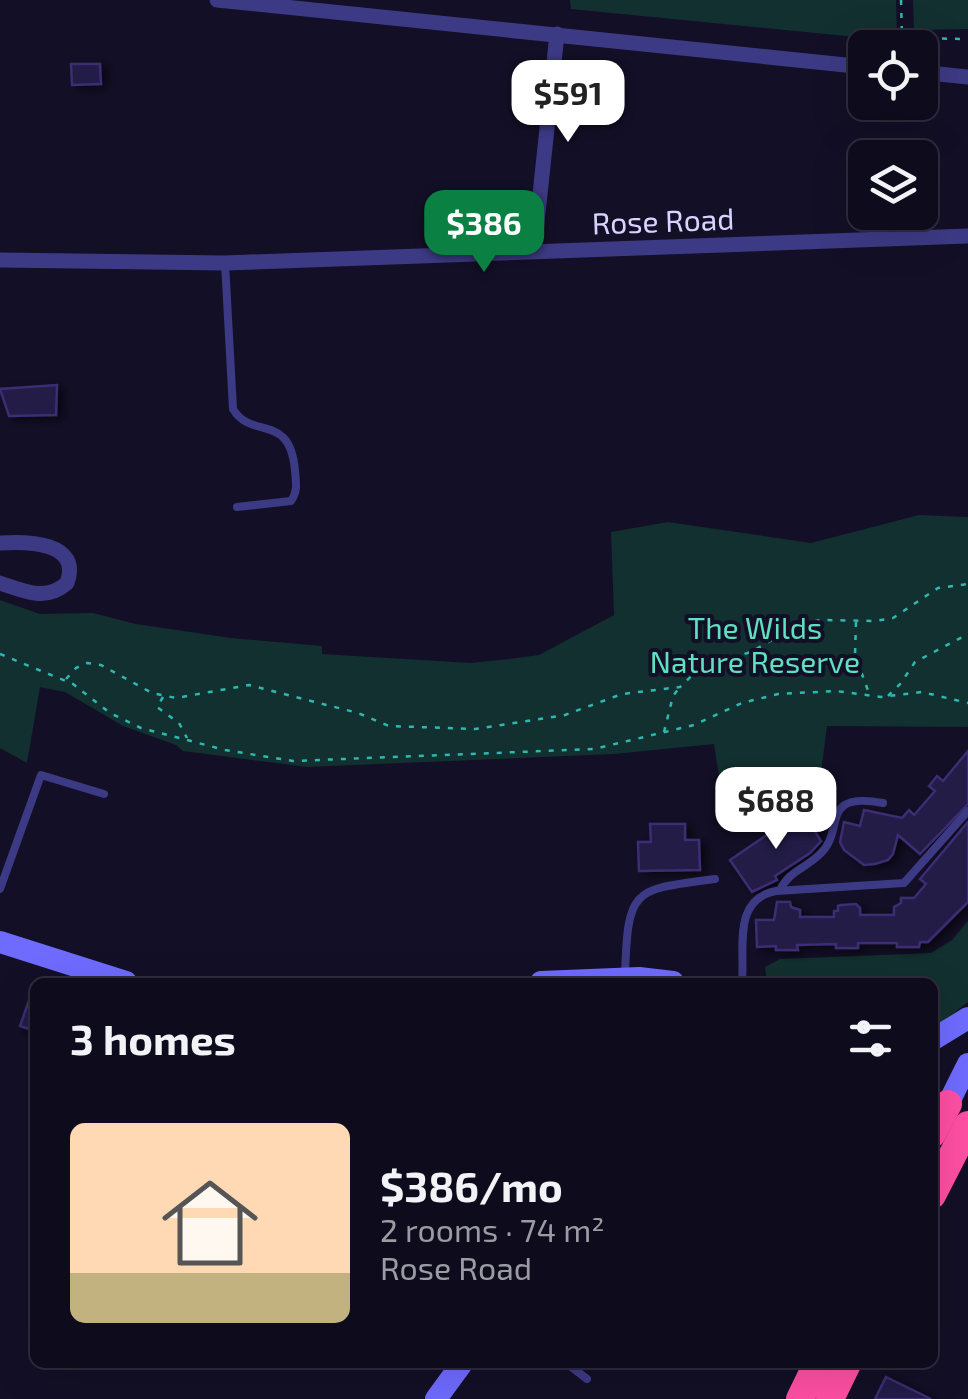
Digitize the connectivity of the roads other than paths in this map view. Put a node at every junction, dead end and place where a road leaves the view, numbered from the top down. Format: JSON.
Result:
{"nodes":[{"id":1,"x":217,"y":0,"type":"edge"},
{"id":2,"x":558,"y":34,"type":"junction"},
{"id":3,"x":848,"y":64,"type":"edge"},
{"id":4,"x":938,"y":74,"type":"edge"},
{"id":5,"x":968,"y":77,"type":"edge"},
{"id":6,"x":968,"y":236,"type":"edge"},
{"id":7,"x":534,"y":251,"type":"junction"},
{"id":8,"x":0,"y":260,"type":"edge"},
{"id":9,"x":225,"y":263,"type":"junction"},
{"id":10,"x":237,"y":506,"type":"dead end"},
{"id":11,"x":0,"y":544,"type":"edge"},
{"id":12,"x":0,"y":583,"type":"edge"},
{"id":13,"x":104,"y":794,"type":"dead end"},
{"id":14,"x":884,"y":803,"type":"dead end"},
{"id":15,"x":968,"y":812,"type":"edge"},
{"id":16,"x":715,"y":880,"type":"dead end"},
{"id":17,"x":0,"y":889,"type":"edge"},
{"id":18,"x":780,"y":890,"type":"junction"},
{"id":19,"x":0,"y":942,"type":"edge"},
{"id":20,"x":113,"y":978,"type":"edge"},
{"id":21,"x":624,"y":978,"type":"edge"},
{"id":22,"x":742,"y":978,"type":"edge"},
{"id":23,"x":968,"y":1018,"type":"edge"},
{"id":24,"x":938,"y":1036,"type":"edge"},
{"id":25,"x":968,"y":1064,"type":"edge"},
{"id":26,"x":949,"y":1105,"type":"edge"},
{"id":27,"x":968,"y":1125,"type":"edge"},
{"id":28,"x":938,"y":1182,"type":"edge"},
{"id":29,"x":459,"y":1368,"type":"edge"},
{"id":30,"x":572,"y":1368,"type":"edge"},
{"id":31,"x":815,"y":1368,"type":"edge"},
{"id":32,"x":845,"y":1368,"type":"edge"},
{"id":33,"x":586,"y":1379,"type":"dead end"},
{"id":34,"x":436,"y":1399,"type":"edge"},
{"id":35,"x":800,"y":1399,"type":"edge"},
{"id":36,"x":830,"y":1399,"type":"edge"}],
"edges":[{"from":1,"to":2,"type":"street"},
{"from":2,"to":3,"type":"street"},
{"from":2,"to":7,"type":"street"},
{"from":4,"to":5,"type":"street"},
{"from":6,"to":7,"type":"street","name":"Rose Road"},
{"from":7,"to":9,"type":"street","name":"Rose Road"},
{"from":8,"to":9,"type":"street","name":"Rose Road"},
{"from":9,"to":10,"type":"lane"},
{"from":11,"to":12,"type":"street"},
{"from":13,"to":17,"type":"lane"},
{"from":14,"to":18,"type":"lane"},
{"from":15,"to":18,"type":"lane"},
{"from":16,"to":21,"type":"lane"},
{"from":18,"to":22,"type":"lane"},
{"from":19,"to":20,"type":"street"},
{"from":23,"to":24,"type":"street"},
{"from":25,"to":26,"type":"street"},
{"from":27,"to":28,"type":"highway"},
{"from":29,"to":34,"type":"street"},
{"from":30,"to":33,"type":"lane"},
{"from":31,"to":35,"type":"highway"},
{"from":32,"to":36,"type":"highway"}]}
